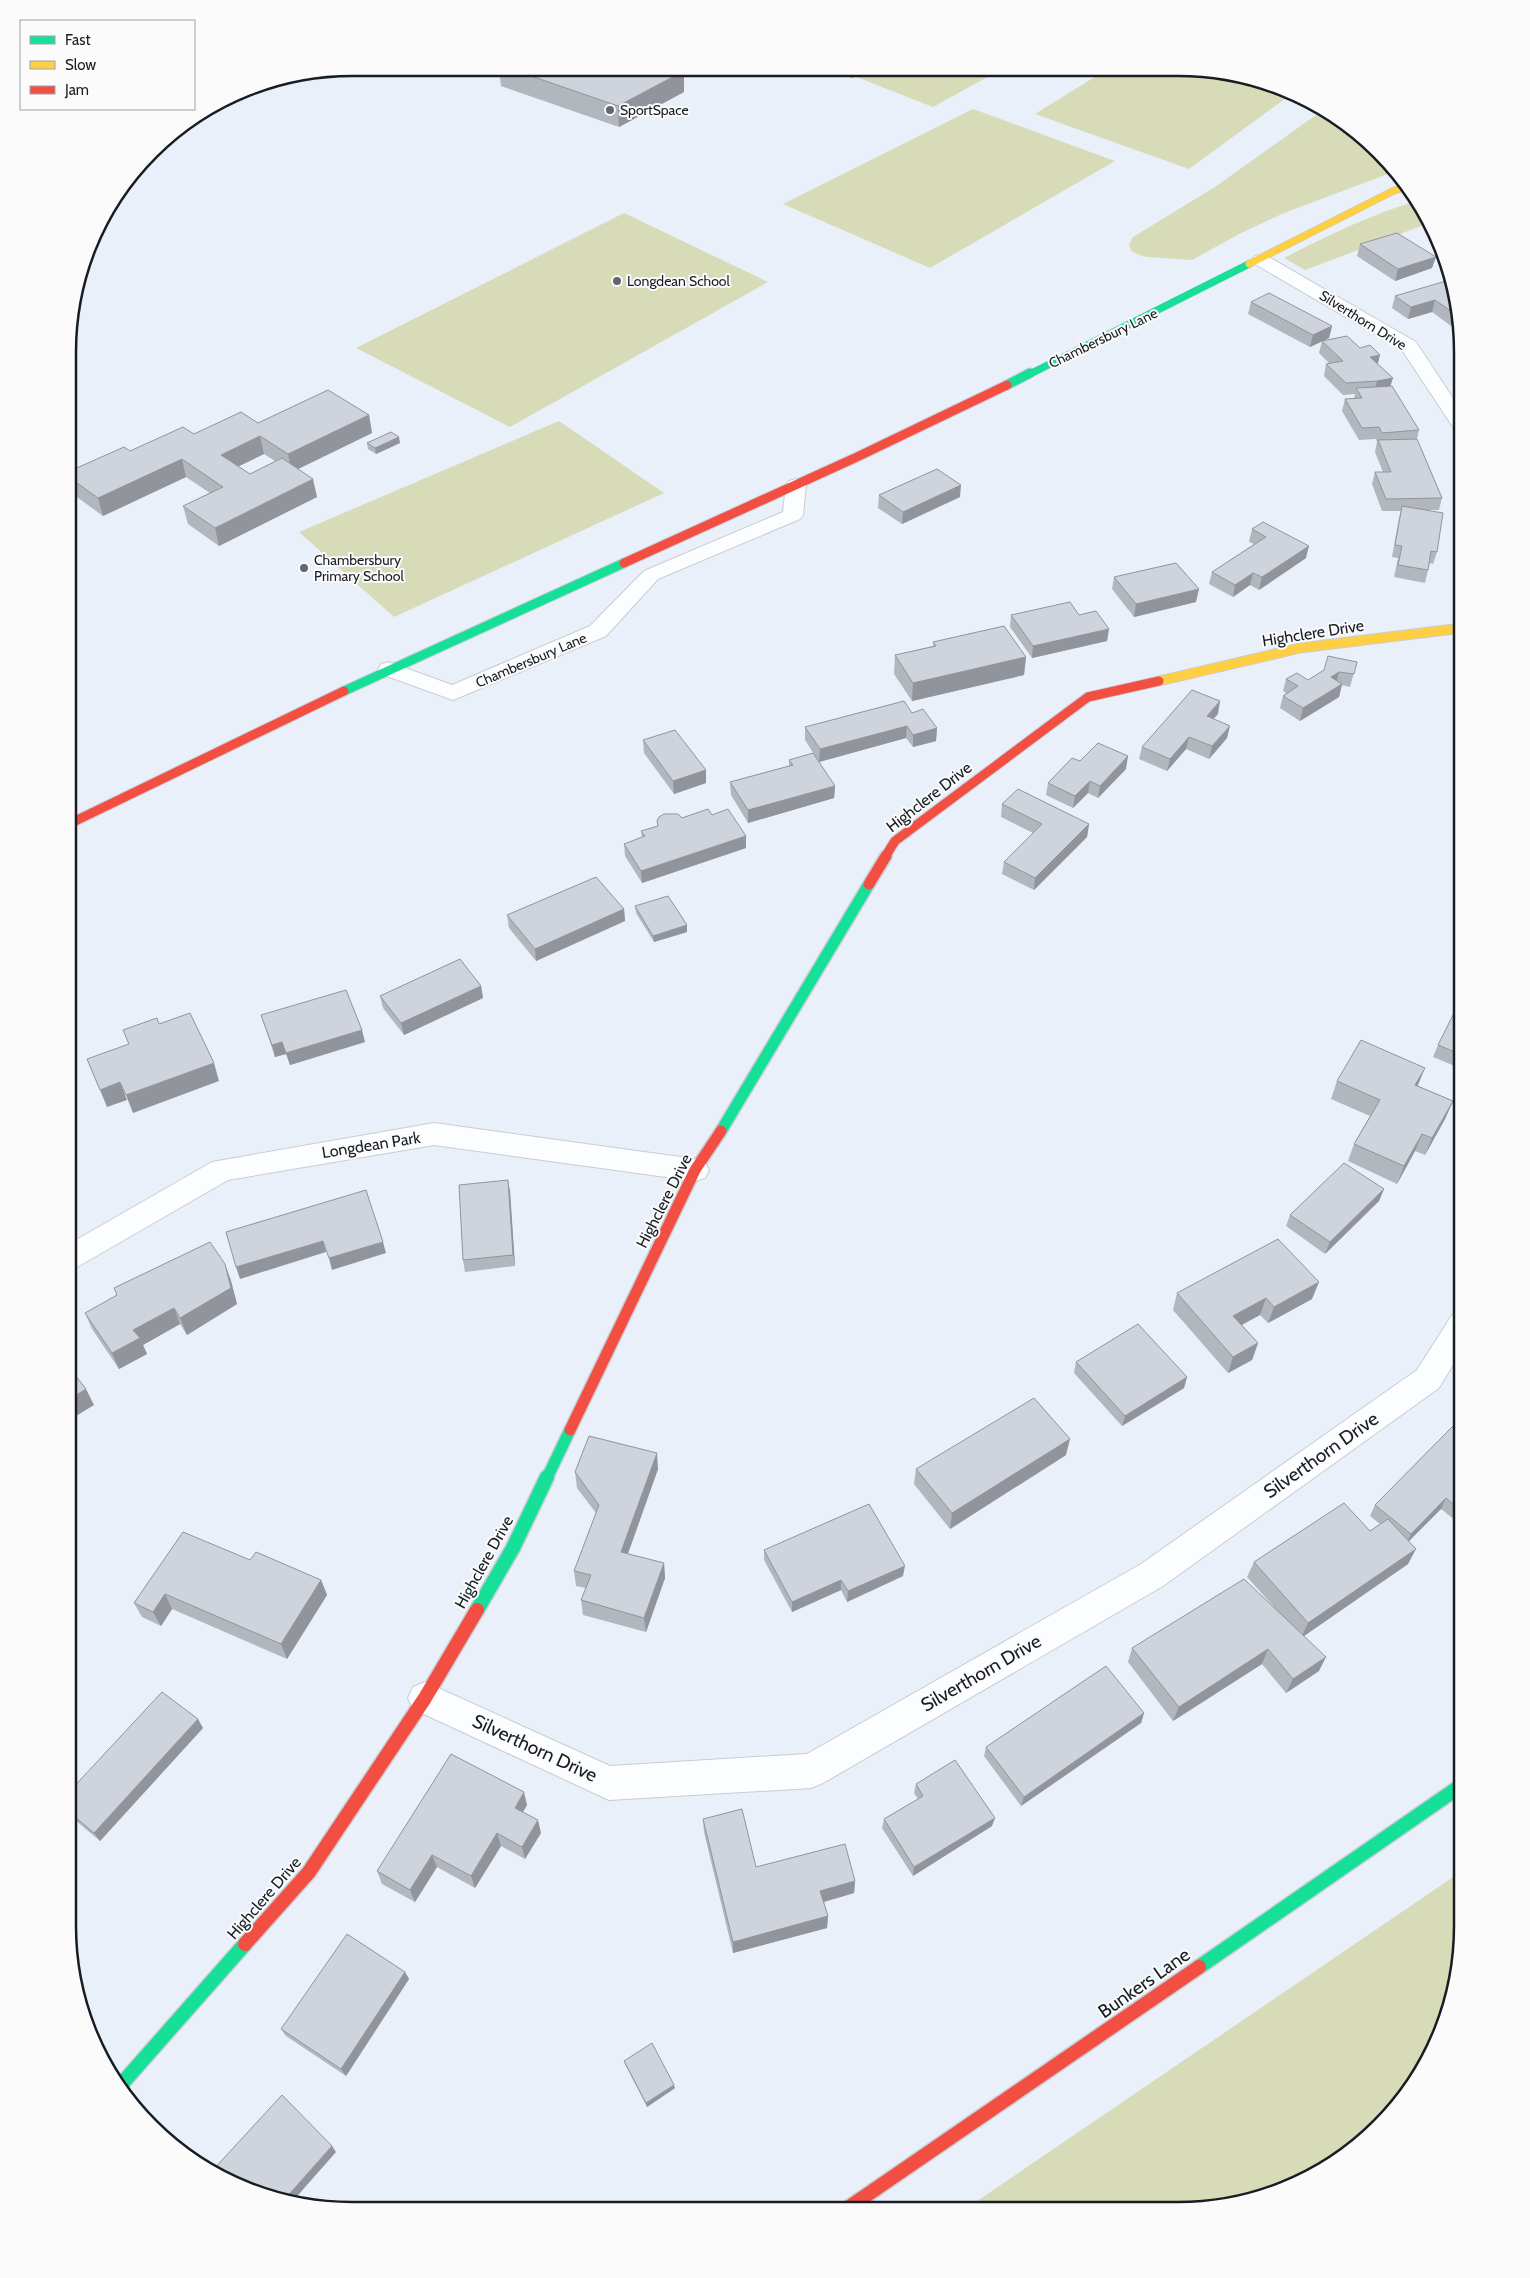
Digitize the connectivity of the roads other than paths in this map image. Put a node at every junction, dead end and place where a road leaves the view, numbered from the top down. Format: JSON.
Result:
{"nodes":[{"id":1,"x":1400,"y":189,"type":"edge"},
{"id":2,"x":1261,"y":260,"type":"junction"},
{"id":3,"x":1454,"y":414,"type":"edge"},
{"id":4,"x":796,"y":485,"type":"junction"},
{"id":5,"x":1454,"y":629,"type":"edge"},
{"id":6,"x":389,"y":669,"type":"junction"},
{"id":7,"x":76,"y":821,"type":"edge"},
{"id":8,"x":695,"y":1170,"type":"junction"},
{"id":9,"x":76,"y":1253,"type":"edge"},
{"id":10,"x":1454,"y":1337,"type":"edge"},
{"id":11,"x":425,"y":1698,"type":"junction"},
{"id":12,"x":1454,"y":1791,"type":"edge"},
{"id":13,"x":124,"y":2081,"type":"edge"},
{"id":14,"x":857,"y":2202,"type":"edge"}],
"edges":[{"from":1,"to":2,"type":"street","name":"Chambersbury Lane"},
{"from":2,"to":3,"type":"street","name":"Silverthorn Drive"},
{"from":2,"to":4,"type":"street","name":"Chambersbury Lane"},
{"from":4,"to":6,"type":"street","name":"Chambersbury Lane"},
{"from":4,"to":6,"type":"street","name":"Chambersbury Lane"},
{"from":5,"to":8,"type":"street","name":"Highclere Drive"},
{"from":6,"to":7,"type":"street","name":"Chambersbury Lane"},
{"from":8,"to":9,"type":"street","name":"Longdean Park"},
{"from":8,"to":11,"type":"street","name":"Highclere Drive"},
{"from":10,"to":11,"type":"street","name":"Silverthorn Drive"},
{"from":11,"to":13,"type":"street","name":"Highclere Drive"},
{"from":12,"to":14,"type":"street","name":"Bunkers Lane"}]}
